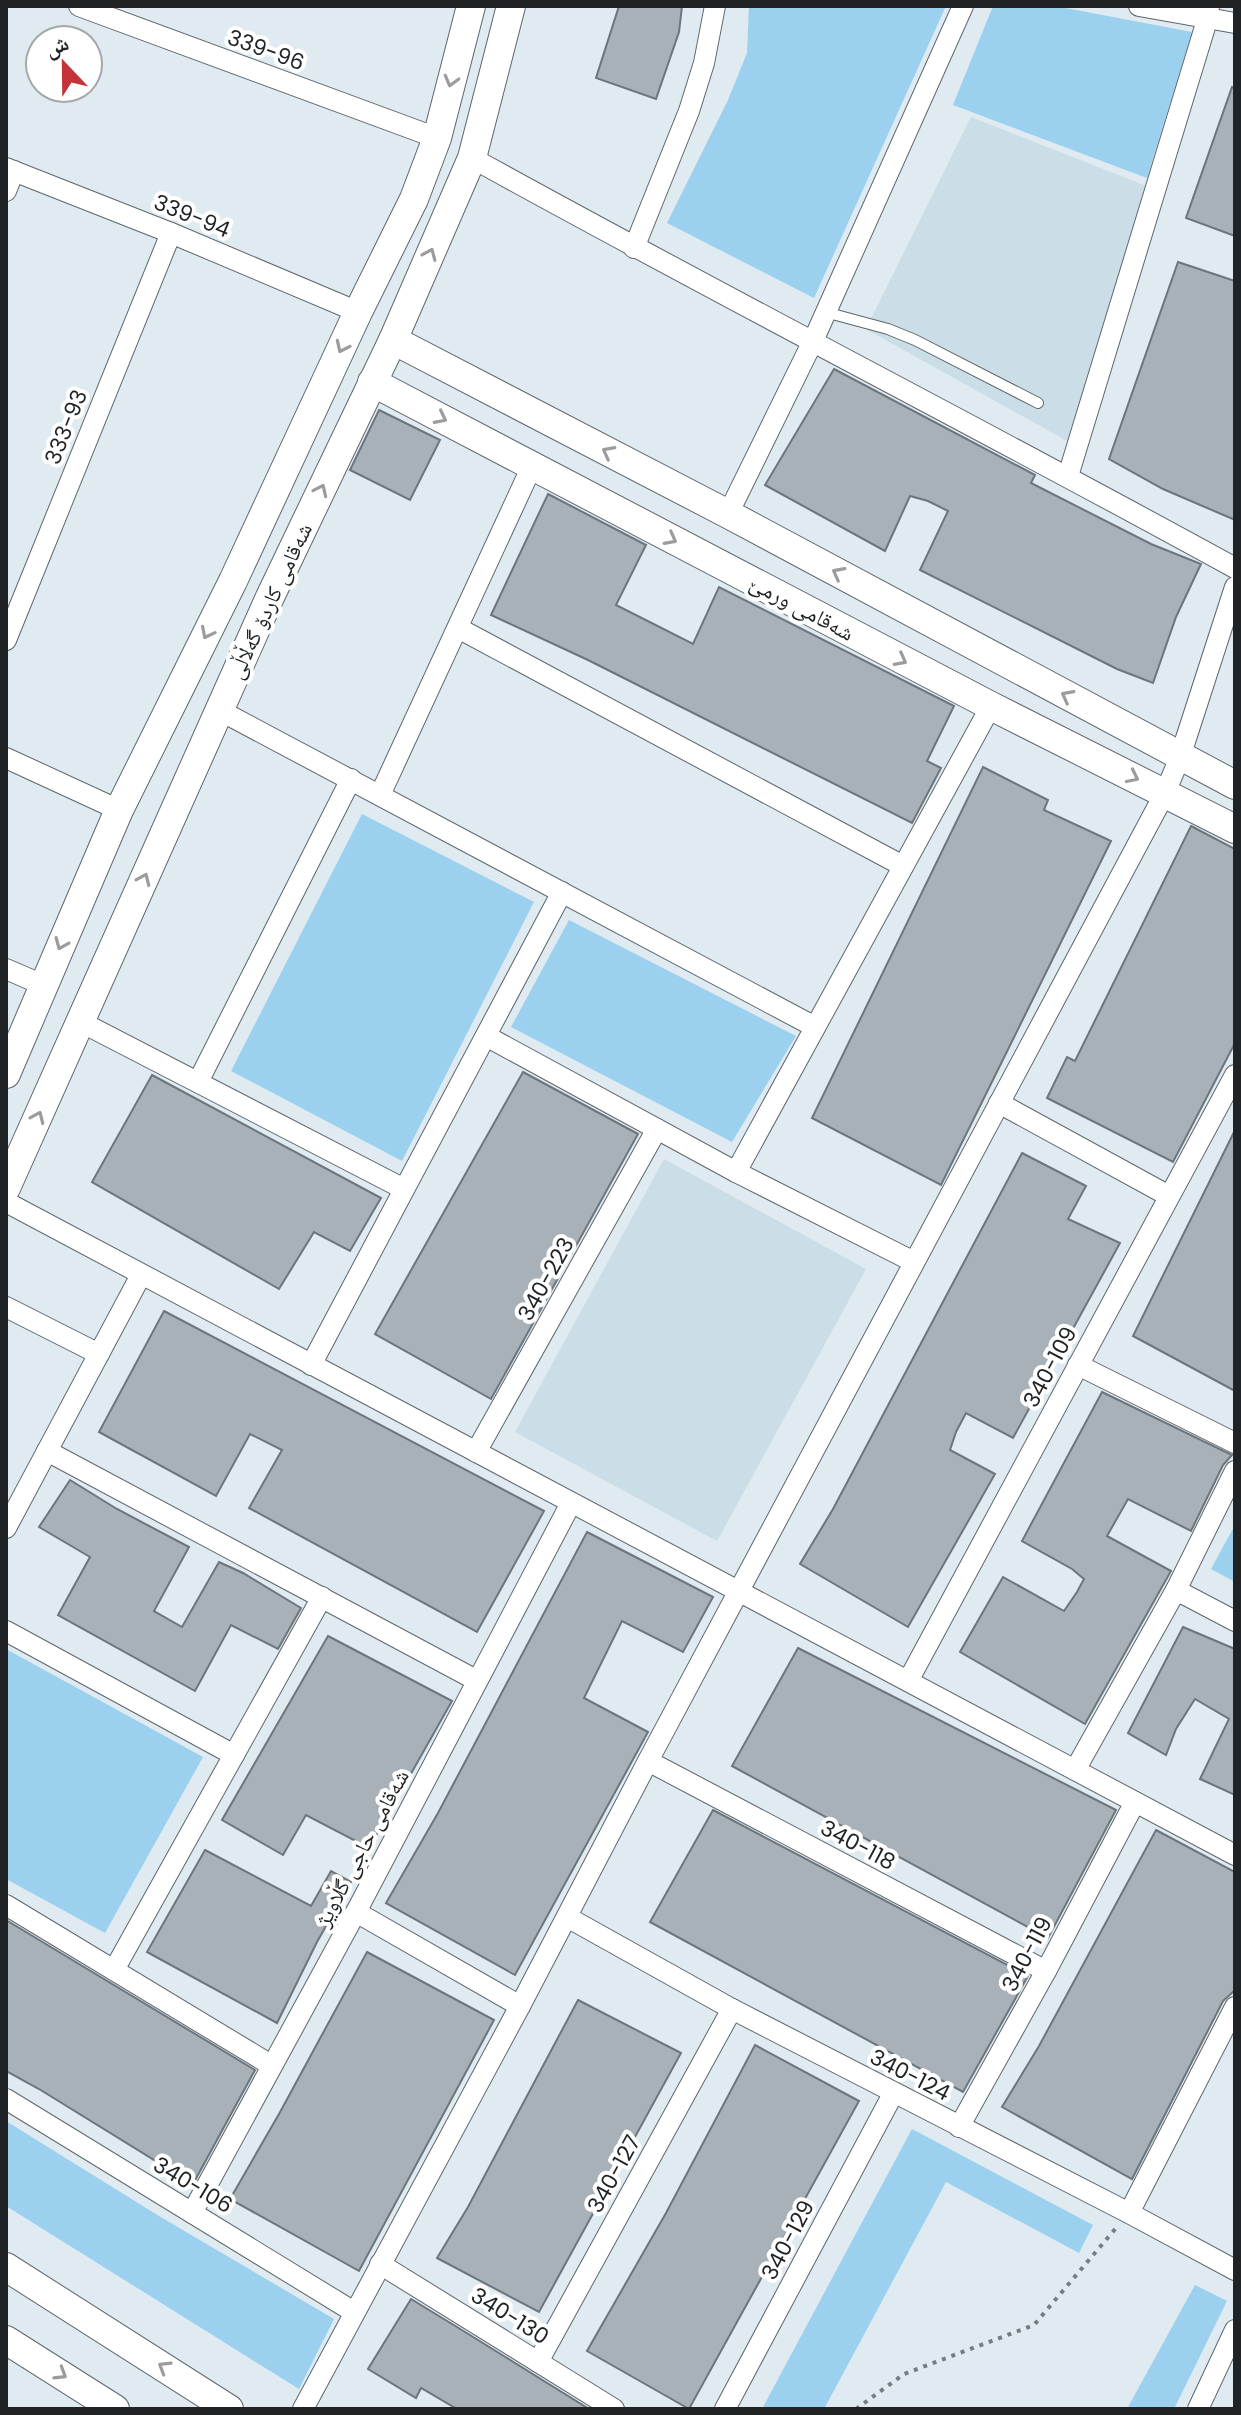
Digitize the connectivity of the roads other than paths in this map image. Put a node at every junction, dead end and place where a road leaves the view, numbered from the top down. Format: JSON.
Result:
{"nodes":[{"id":1,"x":79,"y":6,"type":"edge"},
{"id":2,"x":471,"y":6,"type":"edge"},
{"id":3,"x":511,"y":6,"type":"edge"},
{"id":4,"x":715,"y":6,"type":"edge"},
{"id":5,"x":963,"y":6,"type":"edge"},
{"id":6,"x":1139,"y":6,"type":"edge"},
{"id":7,"x":1208,"y":11,"type":"edge"},
{"id":8,"x":1235,"y":23,"type":"edge"},
{"id":9,"x":437,"y":138,"type":"junction"},
{"id":10,"x":472,"y":158,"type":"junction"},
{"id":11,"x":10,"y":170,"type":"edge"},
{"id":12,"x":6,"y":191,"type":"edge"},
{"id":13,"x":171,"y":233,"type":"junction"},
{"id":14,"x":634,"y":248,"type":"junction"},
{"id":15,"x":358,"y":312,"type":"junction"},
{"id":16,"x":825,"y":312,"type":"junction"},
{"id":17,"x":393,"y":340,"type":"junction"},
{"id":18,"x":813,"y":341,"type":"junction"},
{"id":19,"x":372,"y":382,"type":"junction"},
{"id":20,"x":1038,"y":403,"type":"dead end"},
{"id":21,"x":532,"y":466,"type":"junction"},
{"id":22,"x":1068,"y":476,"type":"junction"},
{"id":23,"x":728,"y":514,"type":"junction"},
{"id":24,"x":1235,"y":568,"type":"edge"},
{"id":25,"x":233,"y":581,"type":"junction"},
{"id":26,"x":1235,"y":587,"type":"edge"},
{"id":27,"x":270,"y":597,"type":"junction"},
{"id":28,"x":458,"y":628,"type":"junction"},
{"id":29,"x":6,"y":640,"type":"edge"},
{"id":30,"x":991,"y":706,"type":"junction"},
{"id":31,"x":219,"y":710,"type":"junction"},
{"id":32,"x":1180,"y":757,"type":"junction"},
{"id":33,"x":6,"y":758,"type":"edge"},
{"id":34,"x":351,"y":779,"type":"junction"},
{"id":35,"x":1235,"y":785,"type":"edge"},
{"id":36,"x":1165,"y":793,"type":"junction"},
{"id":37,"x":380,"y":795,"type":"junction"},
{"id":38,"x":119,"y":810,"type":"junction"},
{"id":39,"x":1235,"y":829,"type":"edge"},
{"id":40,"x":903,"y":866,"type":"junction"},
{"id":41,"x":562,"y":892,"type":"junction"},
{"id":42,"x":6,"y":969,"type":"edge"},
{"id":43,"x":43,"y":985,"type":"junction"},
{"id":44,"x":81,"y":1022,"type":"junction"},
{"id":45,"x":815,"y":1027,"type":"junction"},
{"id":46,"x":486,"y":1036,"type":"junction"},
{"id":47,"x":6,"y":1074,"type":"edge"},
{"id":48,"x":1235,"y":1075,"type":"edge"},
{"id":49,"x":198,"y":1082,"type":"junction"},
{"id":50,"x":999,"y":1103,"type":"junction"},
{"id":51,"x":657,"y":1129,"type":"junction"},
{"id":52,"x":736,"y":1172,"type":"junction"},
{"id":53,"x":6,"y":1188,"type":"edge"},
{"id":54,"x":404,"y":1189,"type":"junction"},
{"id":55,"x":1169,"y":1196,"type":"junction"},
{"id":56,"x":6,"y":1202,"type":"edge"},
{"id":57,"x":914,"y":1262,"type":"junction"},
{"id":58,"x":141,"y":1275,"type":"junction"},
{"id":59,"x":6,"y":1307,"type":"edge"},
{"id":60,"x":99,"y":1354,"type":"junction"},
{"id":61,"x":311,"y":1365,"type":"junction"},
{"id":62,"x":1078,"y":1365,"type":"junction"},
{"id":63,"x":1235,"y":1443,"type":"edge"},
{"id":64,"x":47,"y":1451,"type":"junction"},
{"id":65,"x":476,"y":1452,"type":"junction"},
{"id":66,"x":1235,"y":1471,"type":"edge"},
{"id":67,"x":571,"y":1503,"type":"junction"},
{"id":68,"x":6,"y":1528,"type":"edge"},
{"id":69,"x":1176,"y":1590,"type":"junction"},
{"id":70,"x":738,"y":1592,"type":"junction"},
{"id":71,"x":322,"y":1597,"type":"junction"},
{"id":72,"x":1235,"y":1621,"type":"edge"},
{"id":73,"x":6,"y":1631,"type":"edge"},
{"id":74,"x":476,"y":1680,"type":"junction"},
{"id":75,"x":908,"y":1681,"type":"junction"},
{"id":76,"x":234,"y":1755,"type":"junction"},
{"id":77,"x":648,"y":1761,"type":"junction"},
{"id":78,"x":1075,"y":1770,"type":"junction"},
{"id":79,"x":1135,"y":1802,"type":"junction"},
{"id":80,"x":1235,"y":1855,"type":"edge"},
{"id":81,"x":6,"y":1905,"type":"edge"},
{"id":82,"x":356,"y":1912,"type":"junction"},
{"id":83,"x":567,"y":1917,"type":"junction"},
{"id":84,"x":114,"y":1970,"type":"junction"},
{"id":85,"x":1046,"y":1971,"type":"junction"},
{"id":86,"x":520,"y":2006,"type":"junction"},
{"id":87,"x":1235,"y":2007,"type":"edge"},
{"id":88,"x":732,"y":2009,"type":"junction"},
{"id":89,"x":271,"y":2065,"type":"junction"},
{"id":90,"x":893,"y":2094,"type":"junction"},
{"id":91,"x":6,"y":2099,"type":"edge"},
{"id":92,"x":959,"y":2127,"type":"junction"},
{"id":93,"x":192,"y":2213,"type":"junction"},
{"id":94,"x":1129,"y":2213,"type":"junction"},
{"id":95,"x":380,"y":2264,"type":"junction"},
{"id":96,"x":6,"y":2267,"type":"edge"},
{"id":97,"x":1235,"y":2270,"type":"edge"},
{"id":98,"x":354,"y":2312,"type":"junction"},
{"id":99,"x":1235,"y":2330,"type":"edge"},
{"id":100,"x":6,"y":2340,"type":"edge"},
{"id":101,"x":538,"y":2362,"type":"junction"},
{"id":102,"x":115,"y":2409,"type":"edge"},
{"id":103,"x":229,"y":2409,"type":"edge"},
{"id":104,"x":303,"y":2409,"type":"edge"},
{"id":105,"x":614,"y":2409,"type":"edge"},
{"id":106,"x":725,"y":2409,"type":"edge"},
{"id":107,"x":1198,"y":2409,"type":"edge"}],
"edges":[{"from":1,"to":9,"type":"street","name":"339-96"},
{"from":2,"to":9,"type":"street","name":"شەقامی کاردۆ گەڵاڵی","one_way":true},
{"from":3,"to":10,"type":"street","name":"شەقامی کاردۆ گەڵاڵی"},
{"from":4,"to":14,"type":"street"},
{"from":5,"to":16,"type":"street"},
{"from":6,"to":7,"type":"street"},
{"from":7,"to":8,"type":"street"},
{"from":7,"to":22,"type":"street"},
{"from":9,"to":15,"type":"street","name":"شەقامی کاردۆ گەڵاڵی"},
{"from":10,"to":14,"type":"street"},
{"from":17,"to":10,"type":"street","name":"شەقامی کاردۆ گەڵاڵی","one_way":true},
{"from":11,"to":12,"type":"street"},
{"from":11,"to":13,"type":"street","name":"339-94"},
{"from":13,"to":15,"type":"street","name":"339-94"},
{"from":13,"to":29,"type":"street","name":"333-93"},
{"from":14,"to":18,"type":"street"},
{"from":15,"to":25,"type":"street","name":"شەقامی کاردۆ گەڵاڵی","one_way":true},
{"from":16,"to":18,"type":"street"},
{"from":16,"to":20,"type":"lane"},
{"from":17,"to":19,"type":"street","name":"شەقامی کاردۆ گەڵاڵی"},
{"from":23,"to":17,"type":"street","one_way":true},
{"from":18,"to":22,"type":"street"},
{"from":18,"to":23,"type":"street"},
{"from":19,"to":21,"type":"street","name":"شەقامی ورمێ","one_way":true},
{"from":27,"to":19,"type":"street","name":"شەقامی کاردۆ گەڵاڵی","one_way":true},
{"from":21,"to":28,"type":"street"},
{"from":21,"to":30,"type":"street","name":"شەقامی ورمێ","one_way":true},
{"from":22,"to":24,"type":"street"},
{"from":32,"to":23,"type":"street","one_way":true},
{"from":25,"to":27,"type":"street"},
{"from":25,"to":38,"type":"street","name":"شەقامی کاردۆ گەڵاڵی","one_way":true},
{"from":26,"to":32,"type":"street"},
{"from":27,"to":31,"type":"street","name":"شەقامی کاردۆ گەڵاڵی"},
{"from":28,"to":37,"type":"street"},
{"from":28,"to":40,"type":"street"},
{"from":30,"to":36,"type":"street","name":"شەقامی ورمێ","one_way":true},
{"from":30,"to":40,"type":"street"},
{"from":31,"to":34,"type":"street"},
{"from":44,"to":31,"type":"street","name":"شەقامی کاردۆ گەڵاڵی","one_way":true},
{"from":32,"to":35,"type":"street"},
{"from":32,"to":36,"type":"street"},
{"from":33,"to":38,"type":"street"},
{"from":34,"to":37,"type":"street"},
{"from":34,"to":49,"type":"street"},
{"from":36,"to":39,"type":"street","name":"شەقامی ورمێ"},
{"from":36,"to":50,"type":"street"},
{"from":37,"to":41,"type":"street"},
{"from":38,"to":43,"type":"street","name":"شەقامی کاردۆ گەڵاڵی","one_way":true},
{"from":40,"to":45,"type":"street"},
{"from":41,"to":45,"type":"street"},
{"from":41,"to":46,"type":"street"},
{"from":42,"to":43,"type":"street"},
{"from":43,"to":47,"type":"street","name":"شەقامی کاردۆ گەڵاڵی"},
{"from":44,"to":49,"type":"street"},
{"from":53,"to":44,"type":"street","name":"شەقامی کاردۆ گەڵاڵی","one_way":true},
{"from":45,"to":52,"type":"street"},
{"from":46,"to":51,"type":"street"},
{"from":46,"to":54,"type":"street"},
{"from":48,"to":55,"type":"street","name":"340-109"},
{"from":49,"to":54,"type":"street"},
{"from":50,"to":55,"type":"street"},
{"from":50,"to":57,"type":"street"},
{"from":51,"to":52,"type":"street"},
{"from":51,"to":65,"type":"street","name":"340-223"},
{"from":52,"to":57,"type":"street"},
{"from":54,"to":61,"type":"street"},
{"from":55,"to":62,"type":"street","name":"340-109"},
{"from":56,"to":58,"type":"street"},
{"from":57,"to":70,"type":"street"},
{"from":58,"to":60,"type":"street"},
{"from":58,"to":61,"type":"street"},
{"from":59,"to":60,"type":"street"},
{"from":60,"to":64,"type":"street"},
{"from":61,"to":65,"type":"street"},
{"from":62,"to":63,"type":"street"},
{"from":62,"to":75,"type":"street","name":"340-109"},
{"from":64,"to":68,"type":"street"},
{"from":64,"to":71,"type":"street"},
{"from":65,"to":67,"type":"street"},
{"from":66,"to":69,"type":"street"},
{"from":67,"to":70,"type":"street"},
{"from":67,"to":74,"type":"street","name":"شەقامی حاجی گڵاویژ"},
{"from":69,"to":72,"type":"street"},
{"from":69,"to":78,"type":"street"},
{"from":70,"to":75,"type":"street"},
{"from":70,"to":77,"type":"street"},
{"from":71,"to":74,"type":"street"},
{"from":71,"to":76,"type":"street"},
{"from":73,"to":76,"type":"street"},
{"from":74,"to":82,"type":"street","name":"شەقامی حاجی گڵاویژ"},
{"from":75,"to":78,"type":"street"},
{"from":76,"to":84,"type":"street"},
{"from":77,"to":83,"type":"street"},
{"from":77,"to":85,"type":"street","name":"340-118"},
{"from":78,"to":79,"type":"street"},
{"from":79,"to":80,"type":"street"},
{"from":79,"to":85,"type":"street","name":"340-119"},
{"from":81,"to":84,"type":"street"},
{"from":82,"to":86,"type":"street"},
{"from":82,"to":89,"type":"street","name":"شەقامی حاجی گڵاویژ"},
{"from":83,"to":86,"type":"street"},
{"from":83,"to":88,"type":"street","name":"340-124"},
{"from":84,"to":89,"type":"street"},
{"from":85,"to":92,"type":"street","name":"340-119"},
{"from":86,"to":95,"type":"street"},
{"from":87,"to":94,"type":"street"},
{"from":88,"to":90,"type":"street","name":"340-124"},
{"from":88,"to":101,"type":"street","name":"340-127"},
{"from":89,"to":93,"type":"street","name":"شەقامی حاجی گڵاویژ"},
{"from":90,"to":92,"type":"street","name":"340-124"},
{"from":90,"to":106,"type":"street","name":"340-129"},
{"from":91,"to":93,"type":"street","name":"340-106"},
{"from":92,"to":94,"type":"street","name":"340-124"},
{"from":93,"to":98,"type":"street","name":"340-106"},
{"from":94,"to":97,"type":"street","name":"340-124"},
{"from":95,"to":98,"type":"street"},
{"from":95,"to":101,"type":"street","name":"340-130"},
{"from":103,"to":96,"type":"street","one_way":true},
{"from":98,"to":104,"type":"street"},
{"from":99,"to":107,"type":"street"},
{"from":100,"to":102,"type":"street","one_way":true},
{"from":101,"to":105,"type":"street","name":"340-130"}]}
